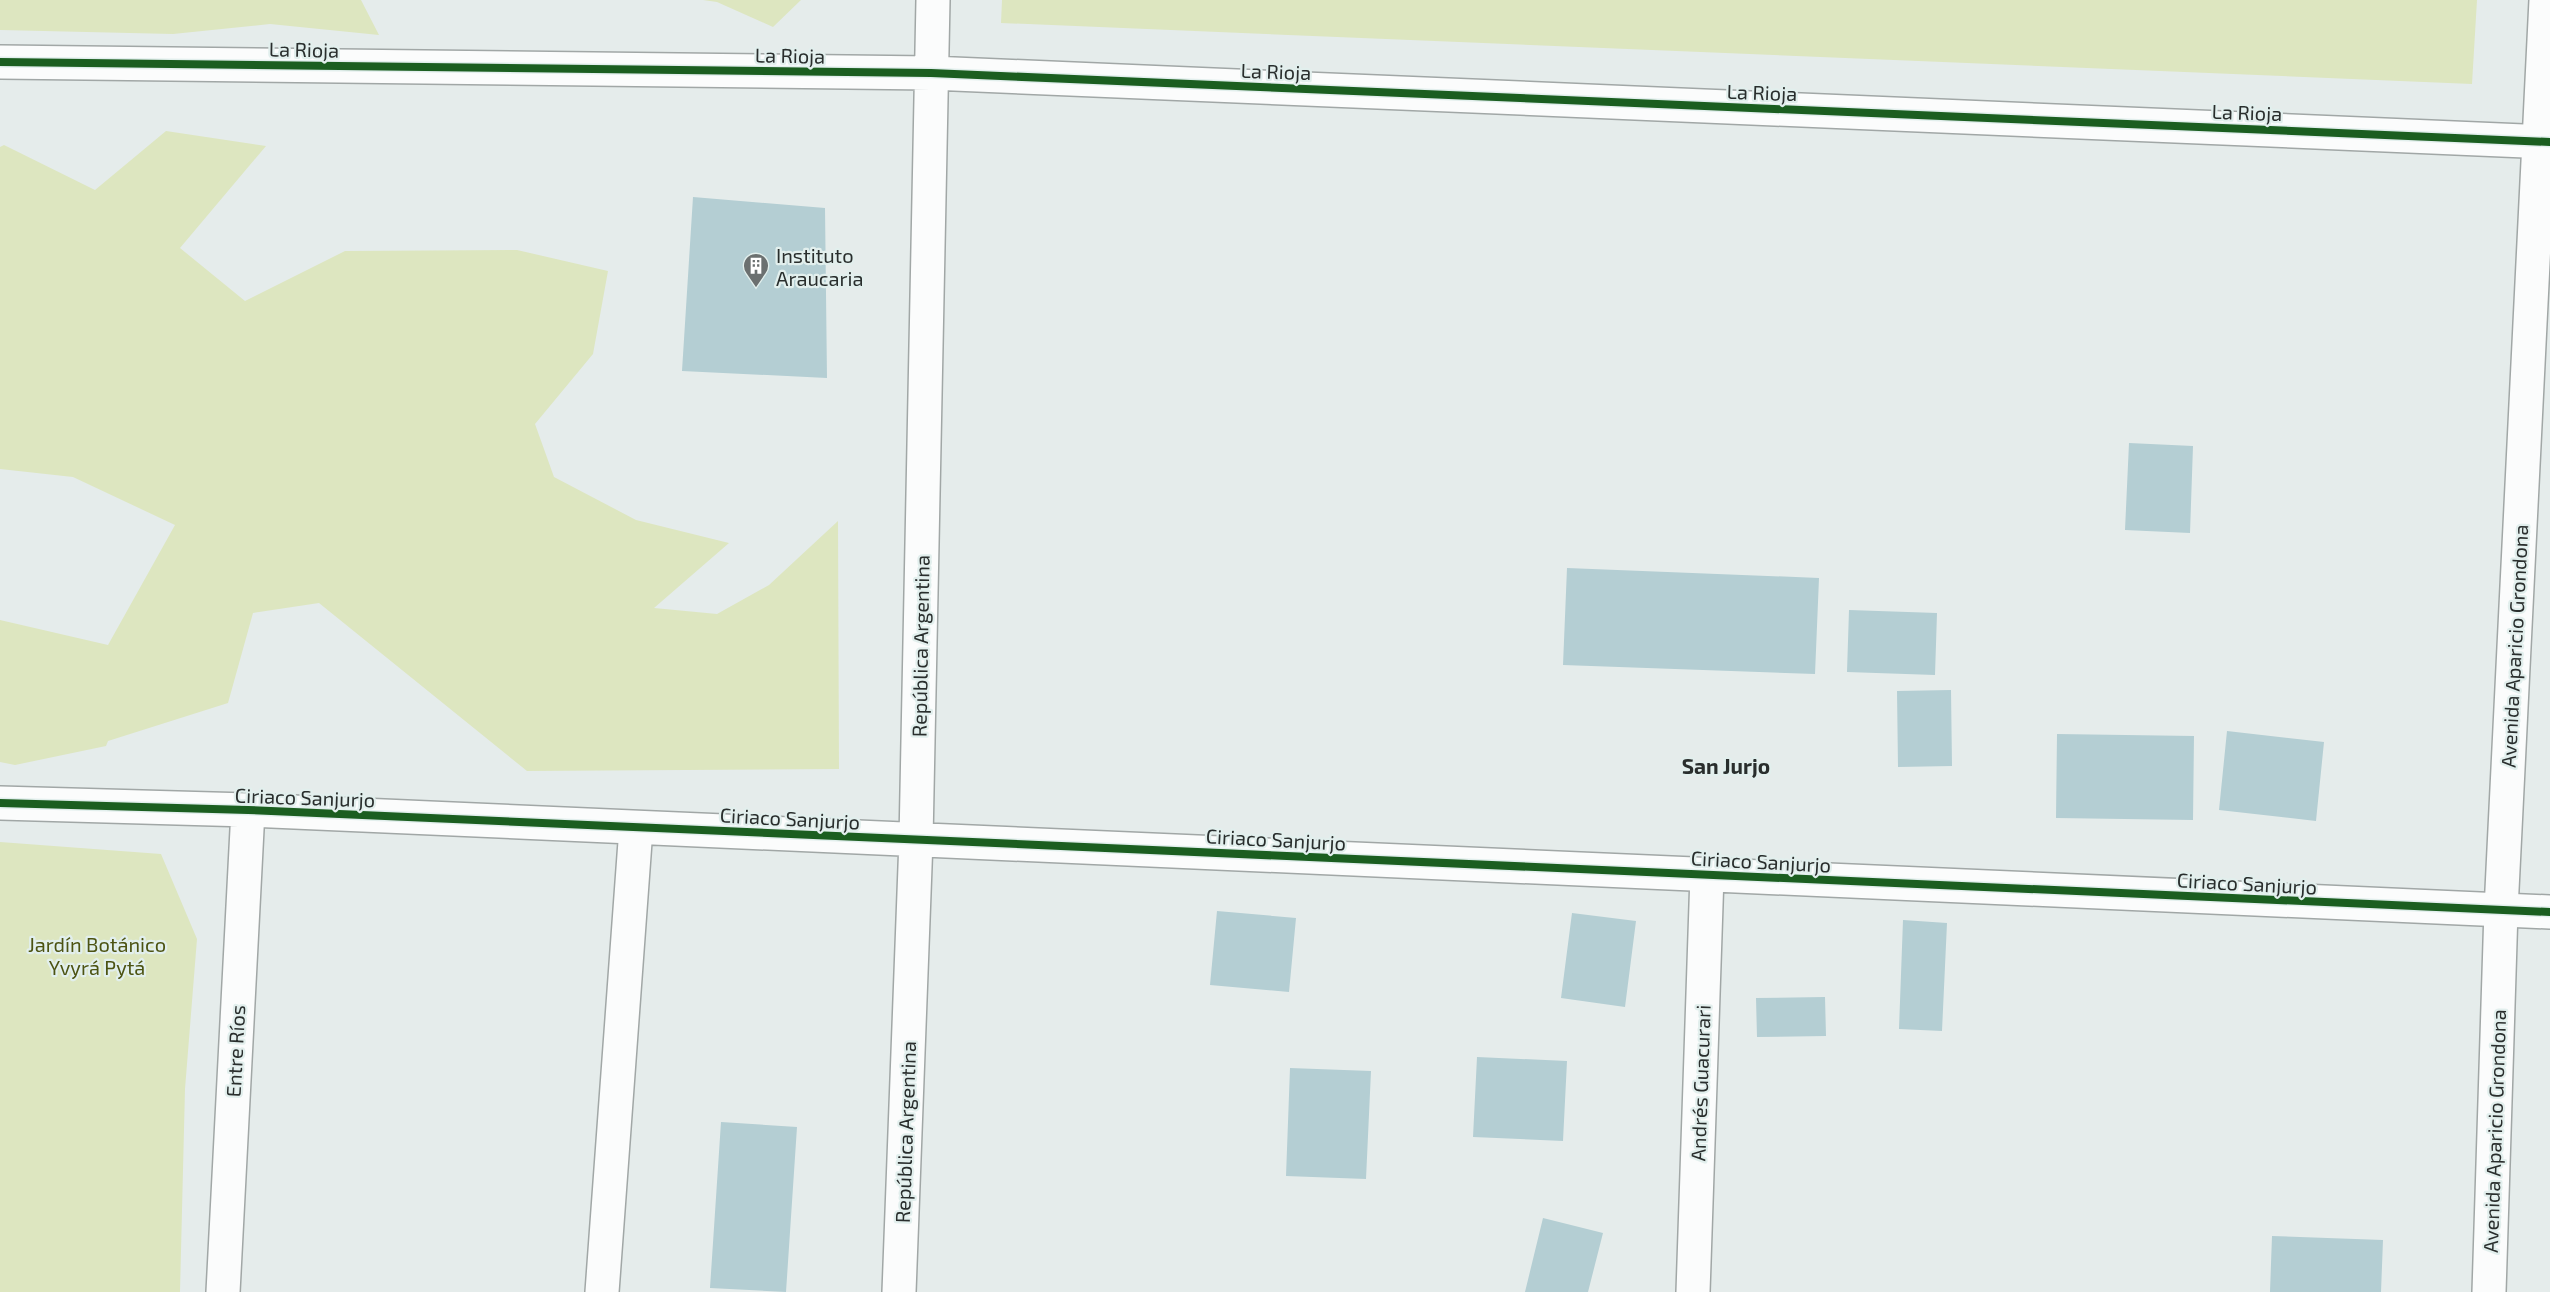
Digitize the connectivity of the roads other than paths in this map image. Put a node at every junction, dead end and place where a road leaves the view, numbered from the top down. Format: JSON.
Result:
{"nodes":[{"id":1,"x":933,"y":0,"type":"edge"},
{"id":2,"x":2546,"y":0,"type":"edge"},
{"id":3,"x":0,"y":62,"type":"edge"},
{"id":4,"x":931,"y":73,"type":"junction"},
{"id":5,"x":2544,"y":141,"type":"edge"},
{"id":6,"x":0,"y":802,"type":"edge"},
{"id":7,"x":248,"y":810,"type":"junction"},
{"id":8,"x":636,"y":828,"type":"junction"},
{"id":9,"x":916,"y":840,"type":"junction"},
{"id":10,"x":1707,"y":875,"type":"junction"},
{"id":11,"x":2501,"y":910,"type":"junction"},
{"id":12,"x":2550,"y":912,"type":"edge"},
{"id":13,"x":222,"y":1292,"type":"edge"},
{"id":14,"x":602,"y":1292,"type":"edge"},
{"id":15,"x":899,"y":1292,"type":"edge"},
{"id":16,"x":1693,"y":1292,"type":"edge"},
{"id":17,"x":2489,"y":1292,"type":"edge"}],
"edges":[{"from":1,"to":4,"type":"street","name":"República Argentina"},
{"from":2,"to":5,"type":"street","name":"Avenida Aparicio Grondona"},
{"from":3,"to":4,"type":"street","name":"La Rioja"},
{"from":4,"to":5,"type":"street","name":"La Rioja"},
{"from":4,"to":9,"type":"street","name":"República Argentina"},
{"from":5,"to":11,"type":"street","name":"Avenida Aparicio Grondona"},
{"from":6,"to":7,"type":"street","name":"Ciriaco Sanjurjo"},
{"from":7,"to":8,"type":"street","name":"Ciriaco Sanjurjo"},
{"from":7,"to":13,"type":"street","name":"Entre Ríos"},
{"from":8,"to":9,"type":"street","name":"Ciriaco Sanjurjo"},
{"from":8,"to":14,"type":"street"},
{"from":9,"to":10,"type":"street","name":"Ciriaco Sanjurjo"},
{"from":9,"to":15,"type":"street","name":"República Argentina"},
{"from":10,"to":11,"type":"street","name":"Ciriaco Sanjurjo"},
{"from":10,"to":16,"type":"street","name":"Andrés Guacurari"},
{"from":11,"to":12,"type":"street","name":"Ciriaco Sanjurjo"},
{"from":11,"to":17,"type":"street","name":"Avenida Aparicio Grondona"}]}
